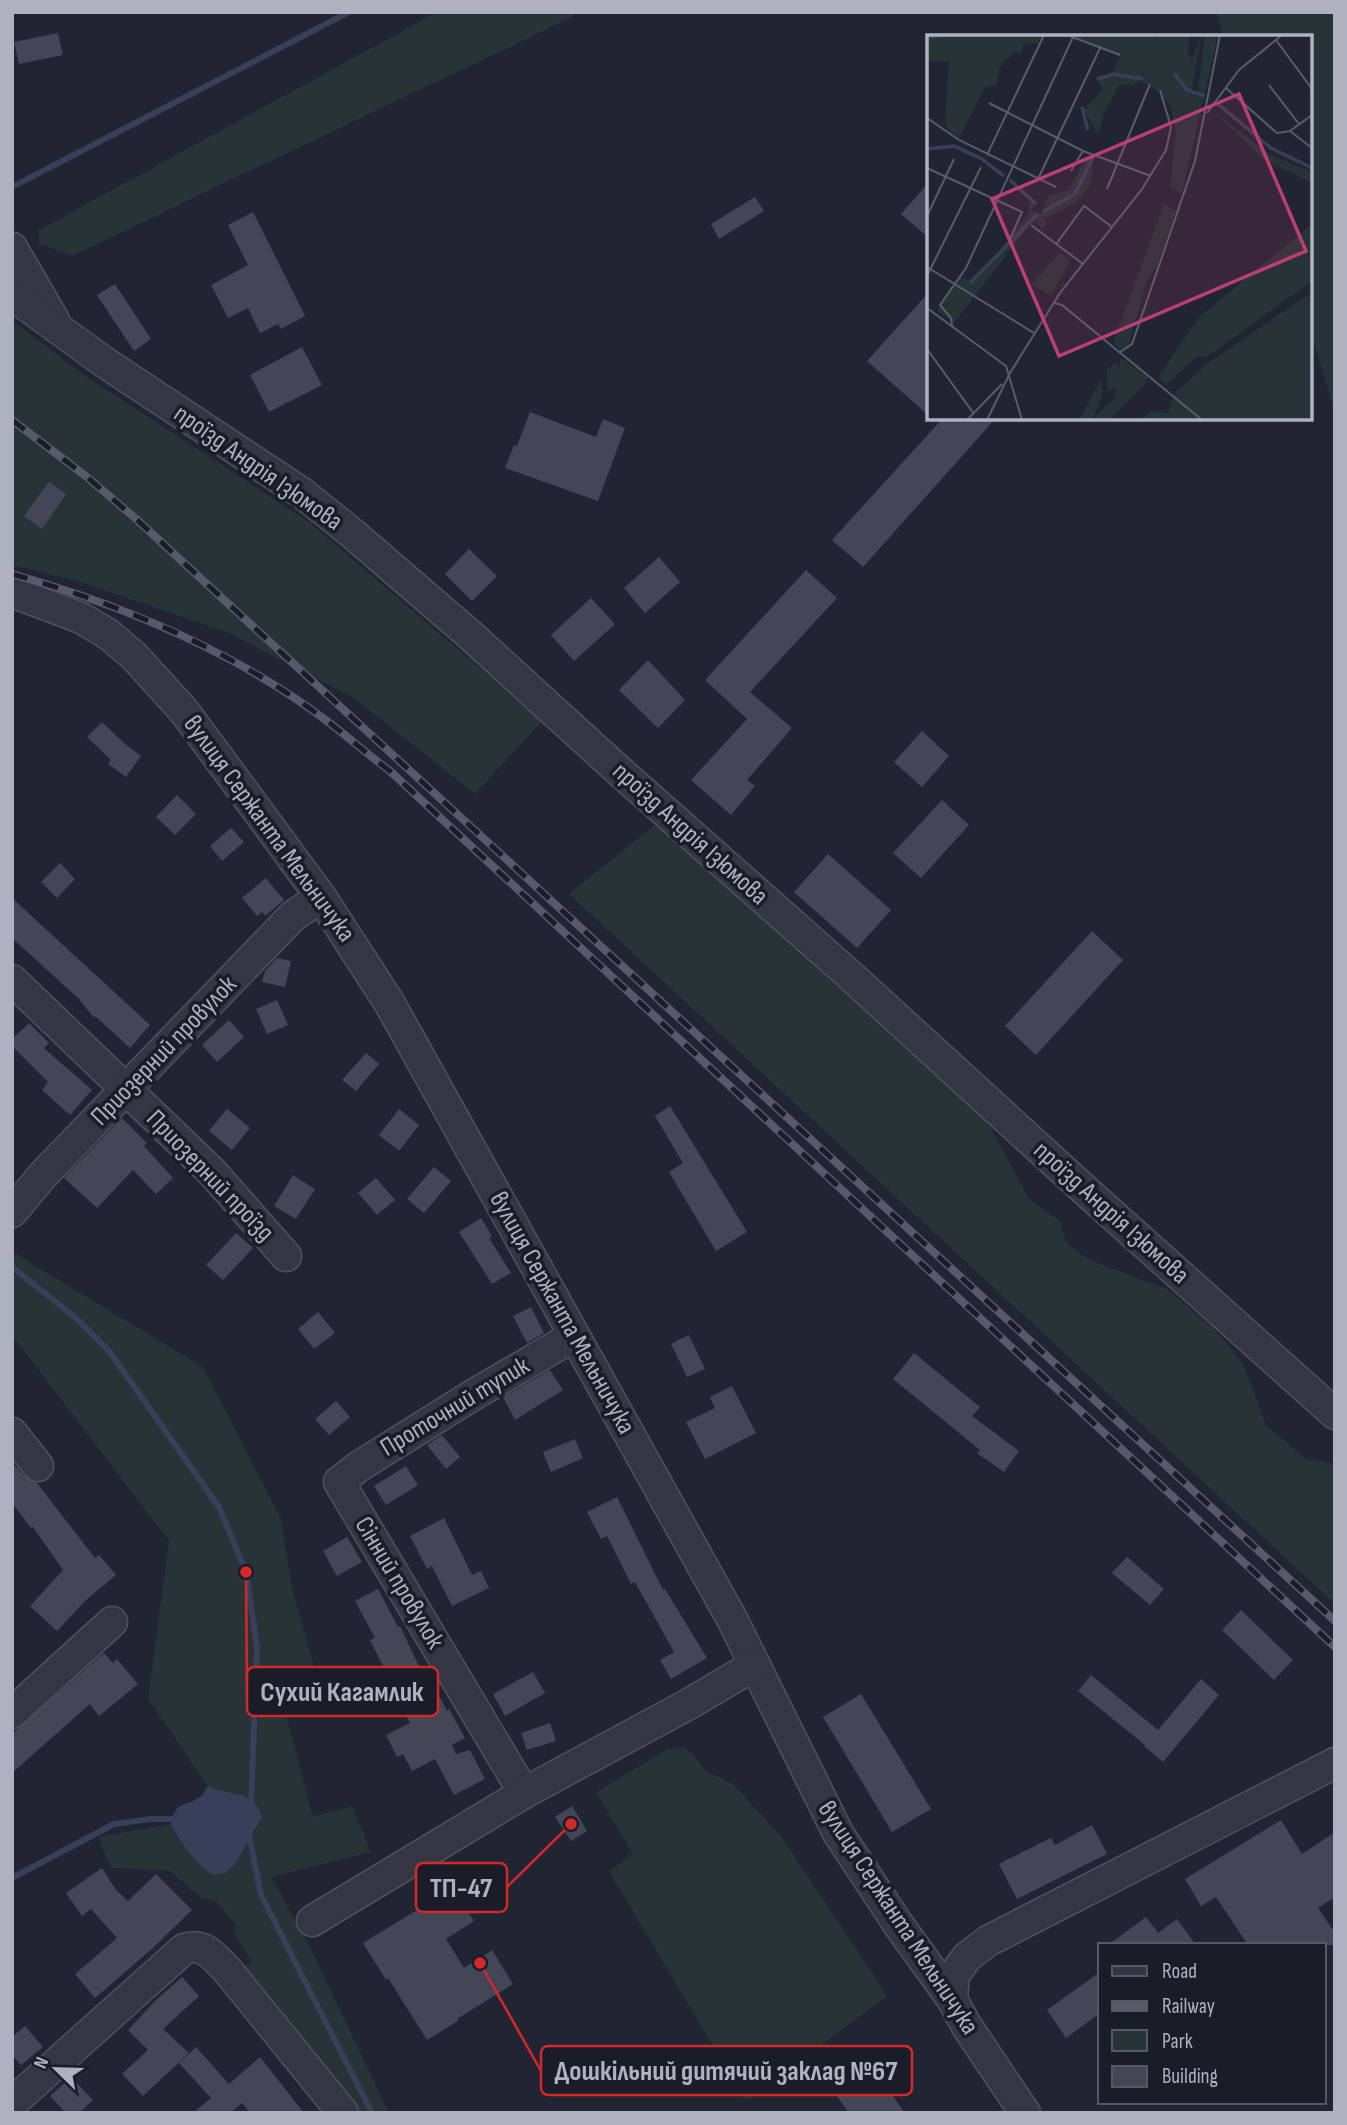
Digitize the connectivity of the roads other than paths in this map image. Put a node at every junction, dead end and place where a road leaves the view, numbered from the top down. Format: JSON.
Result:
{"nodes":[{"id":1,"x":12,"y":248,"type":"edge"},
{"id":2,"x":12,"y":295,"type":"edge"},
{"id":3,"x":58,"y":327,"type":"junction"},
{"id":4,"x":12,"y":592,"type":"edge"},
{"id":5,"x":321,"y":897,"type":"junction"},
{"id":6,"x":12,"y":980,"type":"edge"},
{"id":7,"x":127,"y":1090,"type":"junction"},
{"id":8,"x":12,"y":1212,"type":"edge"},
{"id":9,"x":286,"y":1256,"type":"dead end"},
{"id":10,"x":574,"y":1336,"type":"junction"},
{"id":11,"x":1335,"y":1414,"type":"edge"},
{"id":12,"x":12,"y":1433,"type":"edge"},
{"id":13,"x":38,"y":1466,"type":"dead end"},
{"id":14,"x":338,"y":1482,"type":"joint"},
{"id":15,"x":112,"y":1622,"type":"dead end"},
{"id":16,"x":755,"y":1665,"type":"junction"},
{"id":17,"x":12,"y":1713,"type":"edge"},
{"id":18,"x":1335,"y":1763,"type":"edge"},
{"id":19,"x":524,"y":1793,"type":"junction"},
{"id":20,"x":312,"y":1921,"type":"dead end"},
{"id":21,"x":953,"y":1999,"type":"junction"},
{"id":22,"x":22,"y":2098,"type":"edge"},
{"id":23,"x":343,"y":2113,"type":"edge"},
{"id":24,"x":1025,"y":2113,"type":"edge"}],
"edges":[{"from":1,"to":3,"type":"street"},
{"from":2,"to":3,"type":"street","name":"проїзд Андрія Ізюмова"},
{"from":3,"to":11,"type":"street","name":"проїзд Андрія Ізюмова"},
{"from":4,"to":5,"type":"street","name":"вулиця Сержанта Мельничука"},
{"from":5,"to":7,"type":"street","name":"Приозерний провулок"},
{"from":5,"to":10,"type":"street","name":"вулиця Сержанта Мельничука"},
{"from":6,"to":7,"type":"street","name":"Приозерний проїзд"},
{"from":7,"to":8,"type":"street","name":"Приозерний провулок"},
{"from":7,"to":9,"type":"street","name":"Приозерний проїзд"},
{"from":10,"to":14,"type":"street","name":"Проточний тупик"},
{"from":10,"to":16,"type":"street","name":"вулиця Сержанта Мельничука"},
{"from":12,"to":13,"type":"street"},
{"from":14,"to":19,"type":"street","name":"Сінний провулок"},
{"from":15,"to":17,"type":"street"},
{"from":16,"to":19,"type":"street"},
{"from":16,"to":21,"type":"street","name":"вулиця Сержанта Мельничука"},
{"from":18,"to":21,"type":"street"},
{"from":19,"to":20,"type":"street"},
{"from":21,"to":24,"type":"street","name":"вулиця Сержанта Мельничука"},
{"from":22,"to":23,"type":"street"}]}
